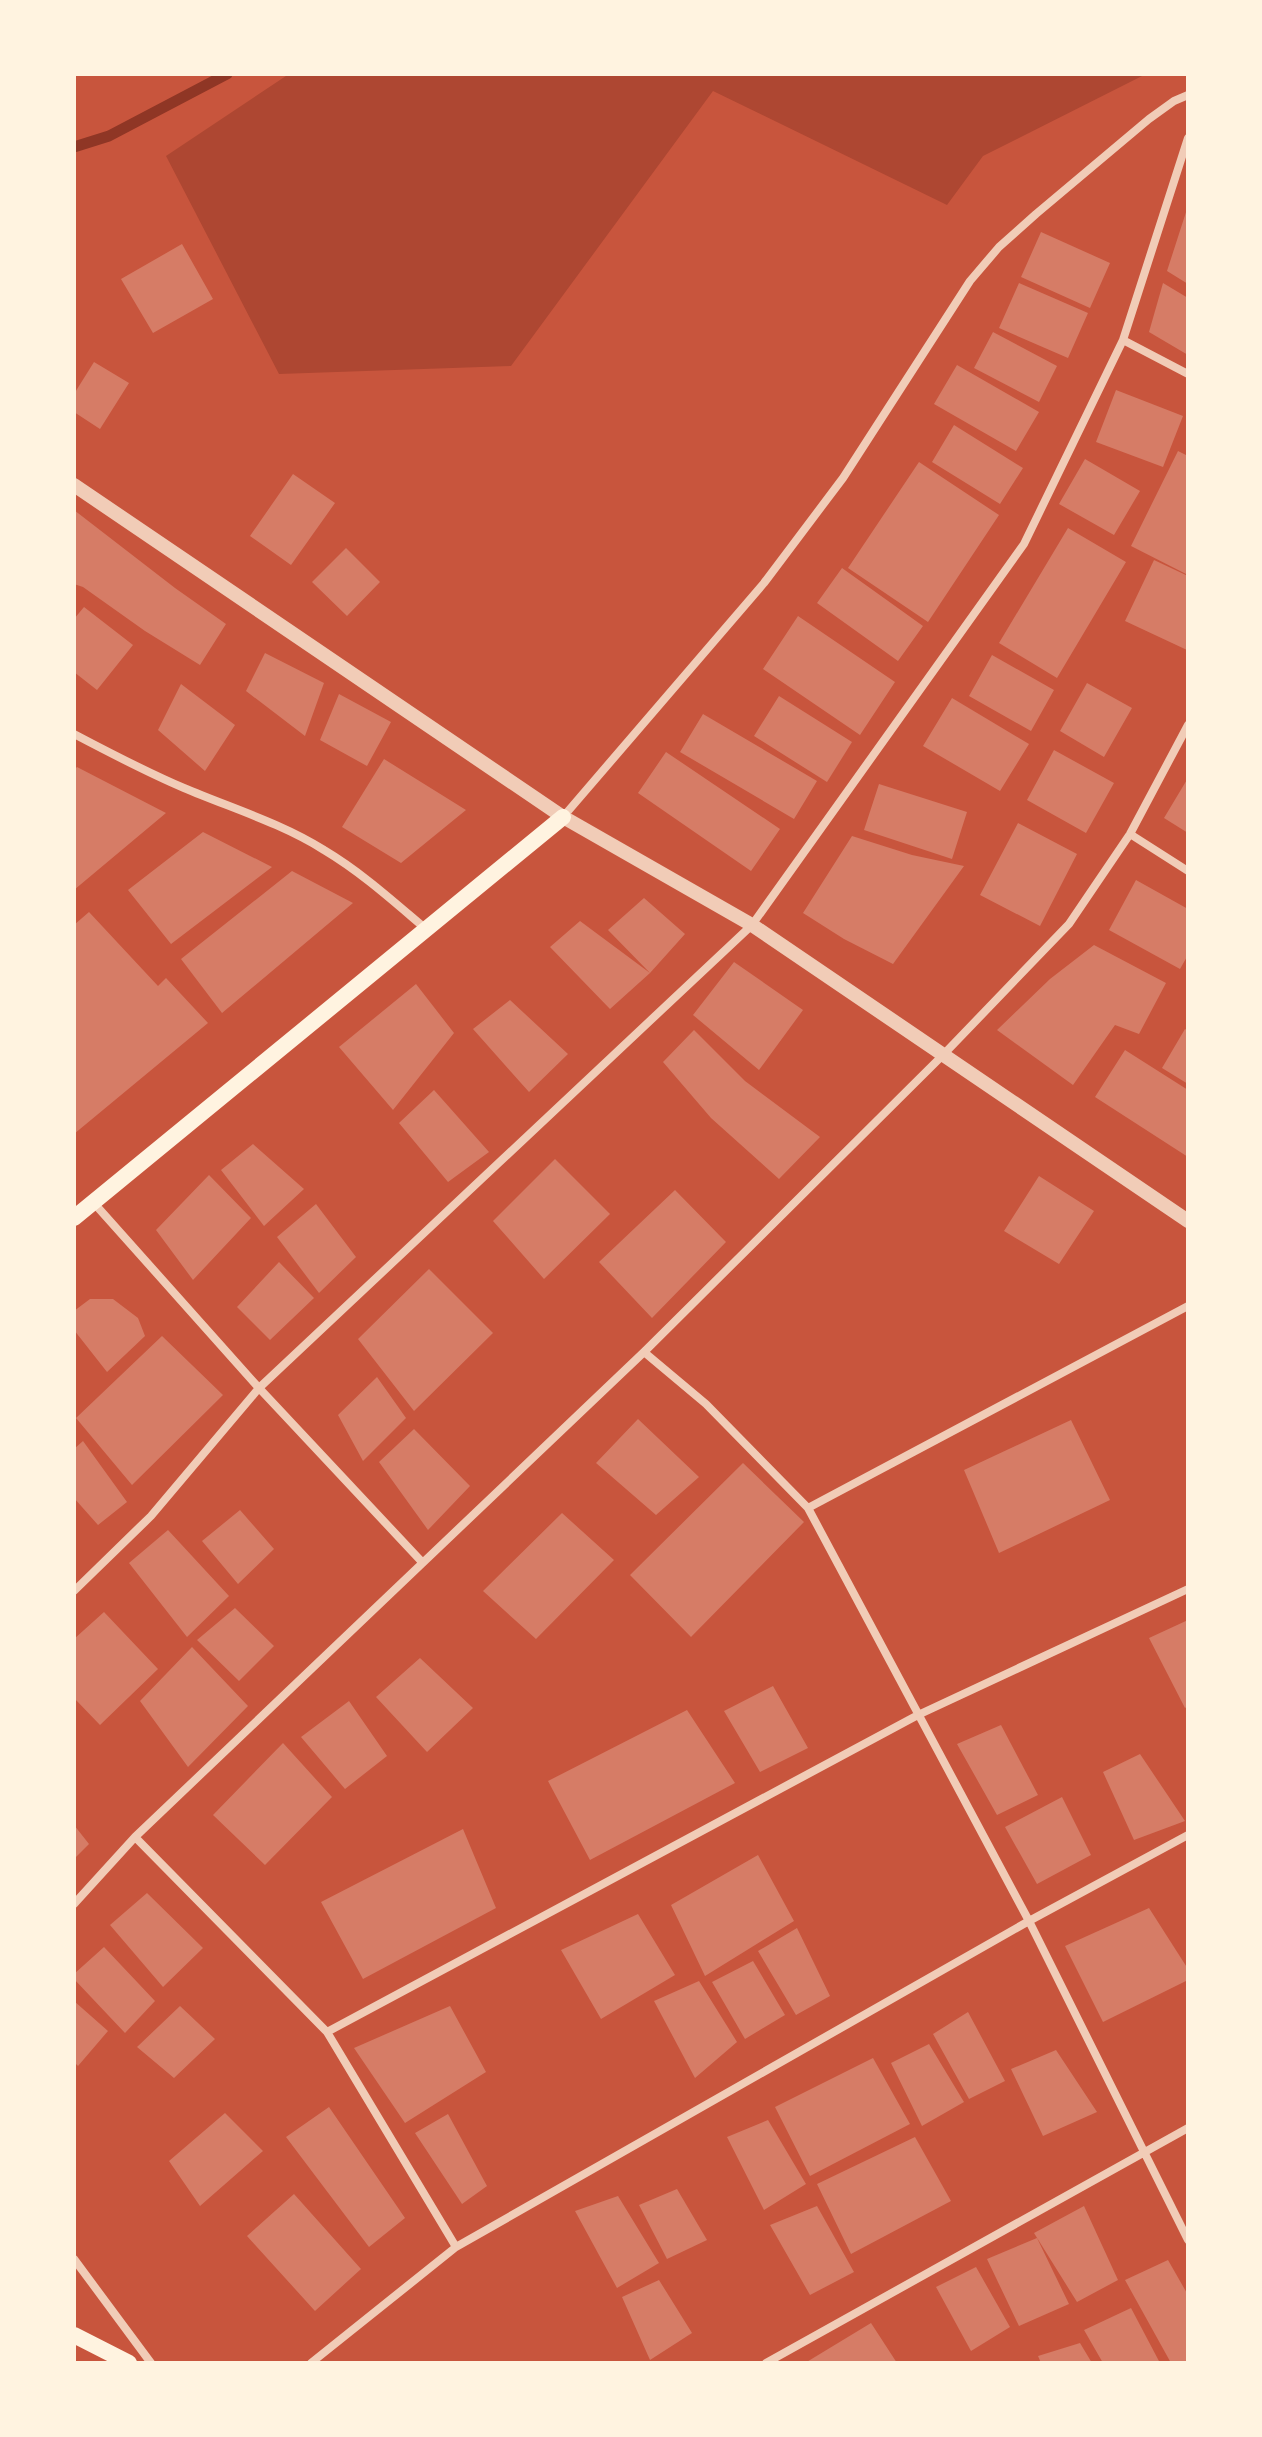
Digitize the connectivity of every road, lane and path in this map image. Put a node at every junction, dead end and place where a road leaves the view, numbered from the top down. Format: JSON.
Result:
{"nodes":[{"id":1,"x":1188,"y":95,"type":"edge"},
{"id":2,"x":1188,"y":138,"type":"edge"},
{"id":3,"x":1123,"y":340,"type":"junction"},
{"id":4,"x":1188,"y":374,"type":"edge"},
{"id":5,"x":74,"y":485,"type":"edge"},
{"id":6,"x":1188,"y":725,"type":"edge"},
{"id":7,"x":74,"y":734,"type":"edge"},
{"id":8,"x":563,"y":817,"type":"junction"},
{"id":9,"x":1130,"y":834,"type":"junction"},
{"id":10,"x":1188,"y":871,"type":"edge"},
{"id":11,"x":752,"y":925,"type":"junction"},
{"id":12,"x":426,"y":930,"type":"junction"},
{"id":13,"x":943,"y":1055,"type":"junction"},
{"id":14,"x":93,"y":1202,"type":"junction"},
{"id":15,"x":74,"y":1218,"type":"edge"},
{"id":16,"x":1188,"y":1221,"type":"edge"},
{"id":17,"x":1188,"y":1306,"type":"edge"},
{"id":18,"x":644,"y":1352,"type":"junction"},
{"id":19,"x":259,"y":1388,"type":"junction"},
{"id":20,"x":808,"y":1508,"type":"junction"},
{"id":21,"x":422,"y":1562,"type":"junction"},
{"id":22,"x":1188,"y":1589,"type":"edge"},
{"id":23,"x":74,"y":1591,"type":"edge"},
{"id":24,"x":918,"y":1715,"type":"junction"},
{"id":25,"x":1188,"y":1835,"type":"edge"},
{"id":26,"x":135,"y":1837,"type":"junction"},
{"id":27,"x":74,"y":1904,"type":"edge"},
{"id":28,"x":1029,"y":1921,"type":"junction"},
{"id":29,"x":327,"y":2032,"type":"junction"},
{"id":30,"x":1188,"y":2128,"type":"edge"},
{"id":31,"x":1143,"y":2152,"type":"junction"},
{"id":32,"x":1188,"y":2240,"type":"edge"},
{"id":33,"x":456,"y":2247,"type":"junction"},
{"id":34,"x":74,"y":2259,"type":"edge"},
{"id":35,"x":74,"y":2335,"type":"edge"},
{"id":36,"x":129,"y":2363,"type":"edge"},
{"id":37,"x":151,"y":2363,"type":"edge"},
{"id":38,"x":311,"y":2363,"type":"edge"},
{"id":39,"x":766,"y":2363,"type":"edge"}],
"edges":[{"from":1,"to":8,"type":"street"},
{"from":2,"to":3,"type":"street"},
{"from":3,"to":4,"type":"street"},
{"from":3,"to":11,"type":"street"},
{"from":5,"to":8,"type":"street"},
{"from":6,"to":9,"type":"street"},
{"from":7,"to":12,"type":"street"},
{"from":8,"to":11,"type":"street"},
{"from":8,"to":12,"type":"main road"},
{"from":9,"to":10,"type":"street"},
{"from":9,"to":13,"type":"street"},
{"from":11,"to":13,"type":"street"},
{"from":11,"to":19,"type":"street"},
{"from":12,"to":14,"type":"main road"},
{"from":13,"to":16,"type":"street"},
{"from":13,"to":18,"type":"street"},
{"from":14,"to":15,"type":"main road"},
{"from":14,"to":19,"type":"street"},
{"from":17,"to":20,"type":"street"},
{"from":18,"to":20,"type":"street"},
{"from":18,"to":21,"type":"street"},
{"from":19,"to":21,"type":"street"},
{"from":19,"to":23,"type":"street"},
{"from":20,"to":24,"type":"street"},
{"from":21,"to":26,"type":"street"},
{"from":22,"to":24,"type":"street"},
{"from":24,"to":28,"type":"street"},
{"from":24,"to":29,"type":"street"},
{"from":25,"to":28,"type":"street"},
{"from":26,"to":27,"type":"street"},
{"from":26,"to":29,"type":"street"},
{"from":28,"to":31,"type":"street"},
{"from":28,"to":33,"type":"street"},
{"from":29,"to":33,"type":"street"},
{"from":30,"to":31,"type":"street"},
{"from":31,"to":32,"type":"street"},
{"from":31,"to":39,"type":"street"},
{"from":33,"to":38,"type":"street"},
{"from":34,"to":37,"type":"street"},
{"from":35,"to":36,"type":"main road"}]}
